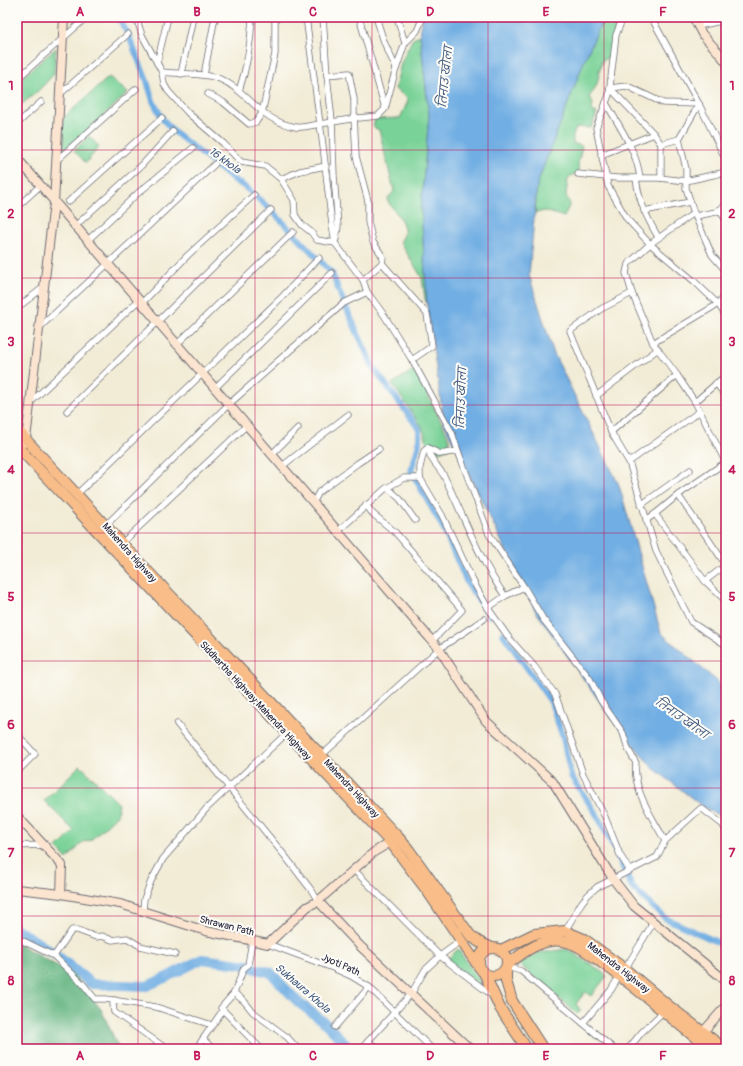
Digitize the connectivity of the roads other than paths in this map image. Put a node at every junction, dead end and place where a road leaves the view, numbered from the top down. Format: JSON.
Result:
{"nodes":[{"id":1,"x":64,"y":17,"type":"edge"},
{"id":2,"x":87,"y":17,"type":"edge"},
{"id":3,"x":136,"y":17,"type":"edge"},
{"id":4,"x":168,"y":17,"type":"edge"},
{"id":5,"x":193,"y":17,"type":"edge"},
{"id":6,"x":215,"y":17,"type":"edge"},
{"id":7,"x":252,"y":17,"type":"edge"},
{"id":8,"x":275,"y":17,"type":"edge"},
{"id":9,"x":306,"y":17,"type":"edge"},
{"id":10,"x":323,"y":17,"type":"edge"},
{"id":11,"x":359,"y":17,"type":"edge"},
{"id":12,"x":376,"y":17,"type":"edge"},
{"id":13,"x":397,"y":17,"type":"edge"},
{"id":14,"x":423,"y":17,"type":"edge"},
{"id":15,"x":622,"y":17,"type":"edge"},
{"id":16,"x":651,"y":17,"type":"edge"},
{"id":17,"x":693,"y":17,"type":"edge"},
{"id":18,"x":726,"y":20,"type":"edge"},
{"id":19,"x":698,"y":26,"type":"junction"},
{"id":20,"x":128,"y":34,"type":"dead end"},
{"id":21,"x":63,"y":40,"type":"junction"},
{"id":22,"x":405,"y":43,"type":"junction"},
{"id":23,"x":723,"y":53,"type":"edge"},
{"id":24,"x":726,"y":62,"type":"edge"},
{"id":25,"x":157,"y":63,"type":"junction"},
{"id":26,"x":396,"y":68,"type":"junction"},
{"id":27,"x":162,"y":72,"type":"junction"},
{"id":28,"x":181,"y":74,"type":"junction"},
{"id":29,"x":204,"y":75,"type":"junction"},
{"id":30,"x":327,"y":75,"type":"junction"},
{"id":31,"x":17,"y":79,"type":"edge"},
{"id":32,"x":610,"y":88,"type":"junction"},
{"id":33,"x":136,"y":89,"type":"dead end"},
{"id":34,"x":239,"y":91,"type":"junction"},
{"id":35,"x":60,"y":94,"type":"junction"},
{"id":36,"x":208,"y":94,"type":"dead end"},
{"id":37,"x":41,"y":102,"type":"dead end"},
{"id":38,"x":606,"y":103,"type":"junction"},
{"id":39,"x":699,"y":104,"type":"junction"},
{"id":40,"x":385,"y":109,"type":"junction"},
{"id":41,"x":262,"y":113,"type":"junction"},
{"id":42,"x":354,"y":116,"type":"junction"},
{"id":43,"x":162,"y":118,"type":"dead end"},
{"id":44,"x":332,"y":121,"type":"junction"},
{"id":45,"x":17,"y":124,"type":"edge"},
{"id":46,"x":320,"y":124,"type":"junction"},
{"id":47,"x":173,"y":131,"type":"dead end"},
{"id":48,"x":654,"y":134,"type":"junction"},
{"id":49,"x":678,"y":139,"type":"junction"},
{"id":50,"x":629,"y":144,"type":"junction"},
{"id":51,"x":661,"y":144,"type":"junction"},
{"id":52,"x":193,"y":148,"type":"dead end"},
{"id":53,"x":601,"y":155,"type":"junction"},
{"id":54,"x":17,"y":158,"type":"edge"},
{"id":55,"x":56,"y":160,"type":"junction"},
{"id":56,"x":726,"y":160,"type":"edge"},
{"id":57,"x":215,"y":164,"type":"dead end"},
{"id":58,"x":326,"y":166,"type":"junction"},
{"id":59,"x":25,"y":169,"type":"junction"},
{"id":60,"x":726,"y":172,"type":"edge"},
{"id":61,"x":578,"y":174,"type":"dead end"},
{"id":62,"x":17,"y":176,"type":"edge"},
{"id":63,"x":606,"y":178,"type":"junction"},
{"id":64,"x":638,"y":178,"type":"junction"},
{"id":65,"x":661,"y":178,"type":"junction"},
{"id":66,"x":281,"y":179,"type":"junction"},
{"id":67,"x":686,"y":181,"type":"junction"},
{"id":68,"x":40,"y":186,"type":"junction"},
{"id":69,"x":254,"y":195,"type":"dead end"},
{"id":70,"x":68,"y":202,"type":"dead end"},
{"id":71,"x":690,"y":202,"type":"junction"},
{"id":72,"x":54,"y":204,"type":"junction"},
{"id":73,"x":726,"y":205,"type":"edge"},
{"id":74,"x":17,"y":207,"type":"edge"},
{"id":75,"x":271,"y":210,"type":"dead end"},
{"id":76,"x":719,"y":210,"type":"junction"},
{"id":77,"x":644,"y":211,"type":"junction"},
{"id":78,"x":695,"y":215,"type":"junction"},
{"id":79,"x":726,"y":220,"type":"edge"},
{"id":80,"x":74,"y":227,"type":"junction"},
{"id":81,"x":293,"y":232,"type":"dead end"},
{"id":82,"x":658,"y":237,"type":"junction"},
{"id":83,"x":87,"y":241,"type":"junction"},
{"id":84,"x":335,"y":243,"type":"junction"},
{"id":85,"x":650,"y":244,"type":"junction"},
{"id":86,"x":319,"y":258,"type":"dead end"},
{"id":87,"x":382,"y":263,"type":"junction"},
{"id":88,"x":107,"y":264,"type":"junction"},
{"id":89,"x":726,"y":271,"type":"edge"},
{"id":90,"x":332,"y":273,"type":"dead end"},
{"id":91,"x":363,"y":280,"type":"junction"},
{"id":92,"x":44,"y":287,"type":"junction"},
{"id":93,"x":367,"y":292,"type":"junction"},
{"id":94,"x":632,"y":293,"type":"junction"},
{"id":95,"x":726,"y":295,"type":"edge"},
{"id":96,"x":140,"y":302,"type":"junction"},
{"id":97,"x":718,"y":304,"type":"junction"},
{"id":98,"x":17,"y":308,"type":"edge"},
{"id":99,"x":726,"y":316,"type":"edge"},
{"id":100,"x":156,"y":322,"type":"junction"},
{"id":101,"x":39,"y":328,"type":"junction"},
{"id":102,"x":653,"y":343,"type":"junction"},
{"id":103,"x":176,"y":345,"type":"junction"},
{"id":104,"x":658,"y":349,"type":"junction"},
{"id":105,"x":412,"y":360,"type":"junction"},
{"id":106,"x":201,"y":374,"type":"junction"},
{"id":107,"x":677,"y":375,"type":"junction"},
{"id":108,"x":726,"y":375,"type":"edge"},
{"id":109,"x":716,"y":383,"type":"junction"},
{"id":110,"x":214,"y":389,"type":"junction"},
{"id":111,"x":596,"y":396,"type":"junction"},
{"id":112,"x":726,"y":396,"type":"edge"},
{"id":113,"x":30,"y":402,"type":"junction"},
{"id":114,"x":695,"y":402,"type":"junction"},
{"id":115,"x":228,"y":405,"type":"junction"},
{"id":116,"x":66,"y":411,"type":"dead end"},
{"id":117,"x":700,"y":411,"type":"junction"},
{"id":118,"x":348,"y":415,"type":"dead end"},
{"id":119,"x":246,"y":426,"type":"junction"},
{"id":120,"x":298,"y":428,"type":"dead end"},
{"id":121,"x":17,"y":430,"type":"edge"},
{"id":122,"x":611,"y":432,"type":"junction"},
{"id":123,"x":26,"y":439,"type":"junction"},
{"id":124,"x":18,"y":447,"type":"edge"},
{"id":125,"x":428,"y":448,"type":"junction"},
{"id":126,"x":379,"y":449,"type":"dead end"},
{"id":127,"x":458,"y":451,"type":"junction"},
{"id":128,"x":271,"y":455,"type":"junction"},
{"id":129,"x":629,"y":462,"type":"junction"},
{"id":130,"x":726,"y":463,"type":"edge"},
{"id":131,"x":281,"y":467,"type":"junction"},
{"id":132,"x":690,"y":470,"type":"dead end"},
{"id":133,"x":418,"y":478,"type":"junction"},
{"id":134,"x":388,"y":488,"type":"junction"},
{"id":135,"x":77,"y":494,"type":"junction"},
{"id":136,"x":678,"y":495,"type":"junction"},
{"id":137,"x":313,"y":503,"type":"junction"},
{"id":138,"x":366,"y":505,"type":"junction"},
{"id":139,"x":641,"y":505,"type":"junction"},
{"id":140,"x":656,"y":514,"type":"junction"},
{"id":141,"x":415,"y":520,"type":"dead end"},
{"id":142,"x":646,"y":520,"type":"junction"},
{"id":143,"x":106,"y":525,"type":"junction"},
{"id":144,"x":337,"y":532,"type":"junction"},
{"id":145,"x":122,"y":544,"type":"junction"},
{"id":146,"x":726,"y":565,"type":"edge"},
{"id":147,"x":705,"y":581,"type":"junction"},
{"id":148,"x":524,"y":587,"type":"junction"},
{"id":149,"x":505,"y":596,"type":"junction"},
{"id":150,"x":726,"y":601,"type":"edge"},
{"id":151,"x":488,"y":608,"type":"junction"},
{"id":152,"x":484,"y":619,"type":"dead end"},
{"id":153,"x":432,"y":641,"type":"junction"},
{"id":154,"x":726,"y":645,"type":"edge"},
{"id":155,"x":439,"y":649,"type":"junction"},
{"id":156,"x":177,"y":724,"type":"dead end"},
{"id":157,"x":287,"y":733,"type":"junction"},
{"id":158,"x":17,"y":734,"type":"edge"},
{"id":159,"x":321,"y":756,"type":"junction"},
{"id":160,"x":17,"y":772,"type":"edge"},
{"id":161,"x":228,"y":788,"type":"junction"},
{"id":162,"x":17,"y":816,"type":"edge"},
{"id":163,"x":726,"y":830,"type":"edge"},
{"id":164,"x":394,"y":840,"type":"junction"},
{"id":165,"x":665,"y":841,"type":"junction"},
{"id":166,"x":44,"y":845,"type":"junction"},
{"id":167,"x":17,"y":846,"type":"edge"},
{"id":168,"x":354,"y":870,"type":"junction"},
{"id":169,"x":630,"y":871,"type":"junction"},
{"id":170,"x":617,"y":877,"type":"junction"},
{"id":171,"x":17,"y":889,"type":"edge"},
{"id":172,"x":61,"y":894,"type":"junction"},
{"id":173,"x":318,"y":901,"type":"junction"},
{"id":174,"x":143,"y":911,"type":"junction"},
{"id":175,"x":652,"y":921,"type":"junction"},
{"id":176,"x":564,"y":931,"type":"junction"},
{"id":177,"x":17,"y":938,"type":"edge"},
{"id":178,"x":462,"y":940,"type":"junction"},
{"id":179,"x":252,"y":942,"type":"junction"},
{"id":180,"x":268,"y":944,"type":"junction"},
{"id":181,"x":490,"y":947,"type":"junction"},
{"id":182,"x":501,"y":950,"type":"junction"},
{"id":183,"x":175,"y":954,"type":"dead end"},
{"id":184,"x":54,"y":956,"type":"junction"},
{"id":185,"x":440,"y":956,"type":"junction"},
{"id":186,"x":507,"y":967,"type":"junction"},
{"id":187,"x":482,"y":971,"type":"junction"},
{"id":188,"x":623,"y":972,"type":"junction"},
{"id":189,"x":726,"y":981,"type":"edge"},
{"id":190,"x":369,"y":987,"type":"junction"},
{"id":191,"x":234,"y":993,"type":"junction"},
{"id":192,"x":411,"y":994,"type":"junction"},
{"id":193,"x":496,"y":998,"type":"junction"},
{"id":194,"x":115,"y":1000,"type":"junction"},
{"id":195,"x":726,"y":1006,"type":"edge"},
{"id":196,"x":223,"y":1010,"type":"junction"},
{"id":197,"x":664,"y":1011,"type":"junction"},
{"id":198,"x":394,"y":1013,"type":"junction"},
{"id":199,"x":583,"y":1023,"type":"junction"},
{"id":200,"x":212,"y":1025,"type":"junction"},
{"id":201,"x":335,"y":1027,"type":"dead end"},
{"id":202,"x":704,"y":1032,"type":"junction"},
{"id":203,"x":203,"y":1039,"type":"junction"},
{"id":204,"x":368,"y":1041,"type":"junction"},
{"id":205,"x":167,"y":1049,"type":"edge"},
{"id":206,"x":196,"y":1049,"type":"edge"},
{"id":207,"x":213,"y":1049,"type":"edge"},
{"id":208,"x":261,"y":1049,"type":"edge"},
{"id":209,"x":298,"y":1049,"type":"edge"},
{"id":210,"x":361,"y":1049,"type":"edge"},
{"id":211,"x":378,"y":1049,"type":"edge"},
{"id":212,"x":432,"y":1049,"type":"edge"},
{"id":213,"x":470,"y":1049,"type":"edge"},
{"id":214,"x":527,"y":1049,"type":"edge"},
{"id":215,"x":543,"y":1049,"type":"edge"},
{"id":216,"x":614,"y":1049,"type":"edge"},
{"id":217,"x":628,"y":1049,"type":"edge"},
{"id":218,"x":710,"y":1049,"type":"edge"},
{"id":219,"x":725,"y":1049,"type":"edge"}],
"edges":[{"from":1,"to":21,"type":"street"},
{"from":2,"to":21,"type":"street"},
{"from":3,"to":25,"type":"street"},
{"from":4,"to":25,"type":"street"},
{"from":5,"to":28,"type":"street"},
{"from":6,"to":29,"type":"street"},
{"from":7,"to":34,"type":"street"},
{"from":8,"to":41,"type":"street"},
{"from":9,"to":46,"type":"street"},
{"from":10,"to":30,"type":"street"},
{"from":11,"to":40,"type":"street"},
{"from":12,"to":26,"type":"street"},
{"from":13,"to":22,"type":"street"},
{"from":14,"to":22,"type":"street"},
{"from":15,"to":32,"type":"street"},
{"from":16,"to":39,"type":"street"},
{"from":17,"to":19,"type":"street"},
{"from":18,"to":19,"type":"street"},
{"from":19,"to":23,"type":"street"},
{"from":20,"to":35,"type":"street"},
{"from":21,"to":31,"type":"street"},
{"from":21,"to":35,"type":"street"},
{"from":22,"to":26,"type":"street"},
{"from":23,"to":24,"type":"street"},
{"from":25,"to":27,"type":"street"},
{"from":26,"to":40,"type":"street"},
{"from":27,"to":28,"type":"street"},
{"from":27,"to":66,"type":"street"},
{"from":28,"to":29,"type":"street"},
{"from":29,"to":34,"type":"street"},
{"from":30,"to":42,"type":"street"},
{"from":30,"to":44,"type":"street"},
{"from":32,"to":38,"type":"street"},
{"from":32,"to":39,"type":"street"},
{"from":32,"to":48,"type":"street"},
{"from":33,"to":55,"type":"street"},
{"from":34,"to":41,"type":"street"},
{"from":35,"to":55,"type":"street"},
{"from":36,"to":41,"type":"street"},
{"from":37,"to":45,"type":"street"},
{"from":38,"to":50,"type":"street"},
{"from":38,"to":53,"type":"street"},
{"from":39,"to":49,"type":"street"},
{"from":39,"to":56,"type":"street"},
{"from":40,"to":42,"type":"street"},
{"from":41,"to":46,"type":"street"},
{"from":42,"to":44,"type":"street"},
{"from":42,"to":87,"type":"street"},
{"from":43,"to":70,"type":"street"},
{"from":44,"to":46,"type":"street"},
{"from":44,"to":84,"type":"street"},
{"from":46,"to":58,"type":"street"},
{"from":47,"to":80,"type":"street"},
{"from":48,"to":50,"type":"street"},
{"from":48,"to":51,"type":"street"},
{"from":49,"to":51,"type":"street"},
{"from":49,"to":67,"type":"street"},
{"from":50,"to":53,"type":"street"},
{"from":50,"to":64,"type":"street"},
{"from":51,"to":65,"type":"street"},
{"from":52,"to":83,"type":"street"},
{"from":53,"to":63,"type":"street"},
{"from":54,"to":59,"type":"street"},
{"from":55,"to":72,"type":"street"},
{"from":57,"to":88,"type":"street"},
{"from":58,"to":66,"type":"street"},
{"from":58,"to":84,"type":"street"},
{"from":59,"to":62,"type":"street"},
{"from":59,"to":68,"type":"street"},
{"from":60,"to":67,"type":"street"},
{"from":61,"to":63,"type":"street"},
{"from":63,"to":64,"type":"street"},
{"from":63,"to":85,"type":"street"},
{"from":64,"to":65,"type":"street"},
{"from":64,"to":77,"type":"street"},
{"from":65,"to":67,"type":"street"},
{"from":66,"to":84,"type":"street"},
{"from":67,"to":71,"type":"street"},
{"from":68,"to":72,"type":"street"},
{"from":68,"to":74,"type":"street"},
{"from":69,"to":96,"type":"street"},
{"from":71,"to":77,"type":"street"},
{"from":71,"to":78,"type":"street"},
{"from":72,"to":80,"type":"street"},
{"from":72,"to":92,"type":"street"},
{"from":73,"to":76,"type":"street"},
{"from":75,"to":100,"type":"street"},
{"from":76,"to":78,"type":"street"},
{"from":76,"to":79,"type":"street"},
{"from":77,"to":82,"type":"street"},
{"from":78,"to":82,"type":"street"},
{"from":78,"to":89,"type":"street"},
{"from":80,"to":83,"type":"street"},
{"from":81,"to":103,"type":"street"},
{"from":82,"to":85,"type":"street"},
{"from":83,"to":88,"type":"street"},
{"from":84,"to":91,"type":"street"},
{"from":85,"to":94,"type":"street"},
{"from":85,"to":97,"type":"street"},
{"from":86,"to":106,"type":"street"},
{"from":87,"to":91,"type":"street"},
{"from":87,"to":105,"type":"street"},
{"from":88,"to":96,"type":"street"},
{"from":88,"to":101,"type":"street"},
{"from":90,"to":110,"type":"street"},
{"from":91,"to":93,"type":"street"},
{"from":92,"to":98,"type":"street"},
{"from":92,"to":101,"type":"street"},
{"from":93,"to":105,"type":"street"},
{"from":93,"to":115,"type":"street"},
{"from":94,"to":102,"type":"street"},
{"from":94,"to":111,"type":"street"},
{"from":95,"to":97,"type":"street"},
{"from":96,"to":100,"type":"street"},
{"from":96,"to":113,"type":"street"},
{"from":97,"to":99,"type":"street"},
{"from":97,"to":102,"type":"street"},
{"from":100,"to":103,"type":"street"},
{"from":100,"to":116,"type":"street"},
{"from":101,"to":113,"type":"street"},
{"from":102,"to":104,"type":"street"},
{"from":103,"to":106,"type":"street"},
{"from":104,"to":107,"type":"street"},
{"from":104,"to":111,"type":"street"},
{"from":105,"to":127,"type":"street"},
{"from":106,"to":110,"type":"street"},
{"from":106,"to":135,"type":"street"},
{"from":107,"to":114,"type":"street"},
{"from":107,"to":122,"type":"street"},
{"from":108,"to":109,"type":"street"},
{"from":109,"to":112,"type":"street"},
{"from":109,"to":114,"type":"street"},
{"from":110,"to":115,"type":"street"},
{"from":111,"to":122,"type":"street"},
{"from":113,"to":123,"type":"street"},
{"from":114,"to":117,"type":"street"},
{"from":115,"to":119,"type":"street"},
{"from":115,"to":143,"type":"street"},
{"from":117,"to":129,"type":"street"},
{"from":117,"to":130,"type":"street"},
{"from":118,"to":131,"type":"street"},
{"from":119,"to":128,"type":"street"},
{"from":119,"to":145,"type":"street"},
{"from":120,"to":128,"type":"street"},
{"from":121,"to":123,"type":"highway"},
{"from":122,"to":129,"type":"street"},
{"from":123,"to":124,"type":"street"},
{"from":123,"to":135,"type":"highway","name":"Mahendra Highway"},
{"from":124,"to":157,"type":"highway","name":"Siddhartha Highway;Mahendra Highway"},
{"from":125,"to":127,"type":"street"},
{"from":125,"to":133,"type":"street"},
{"from":125,"to":149,"type":"street"},
{"from":126,"to":137,"type":"street"},
{"from":127,"to":148,"type":"street"},
{"from":128,"to":131,"type":"street"},
{"from":129,"to":139,"type":"street"},
{"from":130,"to":136,"type":"street"},
{"from":131,"to":137,"type":"street"},
{"from":132,"to":139,"type":"street"},
{"from":133,"to":134,"type":"street"},
{"from":133,"to":151,"type":"street"},
{"from":134,"to":138,"type":"street"},
{"from":134,"to":141,"type":"street"},
{"from":135,"to":143,"type":"highway","name":"Mahendra Highway"},
{"from":136,"to":140,"type":"street"},
{"from":136,"to":146,"type":"street"},
{"from":137,"to":144,"type":"street"},
{"from":138,"to":144,"type":"street"},
{"from":138,"to":153,"type":"street"},
{"from":139,"to":142,"type":"street"},
{"from":140,"to":142,"type":"street"},
{"from":140,"to":147,"type":"street"},
{"from":142,"to":154,"type":"street"},
{"from":143,"to":145,"type":"highway","name":"Mahendra Highway"},
{"from":144,"to":153,"type":"street"},
{"from":145,"to":159,"type":"highway","name":"Mahendra Highway"},
{"from":146,"to":147,"type":"street"},
{"from":147,"to":150,"type":"street"},
{"from":148,"to":149,"type":"street"},
{"from":148,"to":165,"type":"street"},
{"from":149,"to":151,"type":"street"},
{"from":151,"to":169,"type":"street"},
{"from":152,"to":155,"type":"street"},
{"from":153,"to":155,"type":"street"},
{"from":155,"to":159,"type":"street"},
{"from":155,"to":170,"type":"street"},
{"from":156,"to":161,"type":"street"},
{"from":157,"to":161,"type":"street"},
{"from":157,"to":164,"type":"highway","name":"Siddhartha Highway;Mahendra Highway"},
{"from":158,"to":160,"type":"street"},
{"from":159,"to":164,"type":"highway","name":"Mahendra Highway"},
{"from":161,"to":173,"type":"street"},
{"from":161,"to":174,"type":"street"},
{"from":162,"to":166,"type":"street"},
{"from":163,"to":165,"type":"street"},
{"from":164,"to":168,"type":"street"},
{"from":164,"to":178,"type":"highway","name":"Siddhartha Highway;Mahendra Highway"},
{"from":164,"to":181,"type":"highway","name":"Mahendra Highway"},
{"from":165,"to":169,"type":"street"},
{"from":166,"to":167,"type":"street"},
{"from":166,"to":172,"type":"street"},
{"from":168,"to":173,"type":"street"},
{"from":168,"to":185,"type":"street"},
{"from":169,"to":170,"type":"street"},
{"from":170,"to":175,"type":"street"},
{"from":170,"to":176,"type":"street"},
{"from":171,"to":172,"type":"street","name":"Shrawan Path"},
{"from":172,"to":174,"type":"street","name":"Shrawan Path"},
{"from":173,"to":180,"type":"street"},
{"from":173,"to":192,"type":"street"},
{"from":174,"to":179,"type":"street","name":"Shrawan Path"},
{"from":175,"to":188,"type":"street"},
{"from":175,"to":189,"type":"street"},
{"from":176,"to":182,"type":"highway","name":"Mahendra Highway"},
{"from":176,"to":188,"type":"highway","name":"Mahendra Highway"},
{"from":177,"to":184,"type":"street"},
{"from":178,"to":185,"type":"street"},
{"from":178,"to":187,"type":"highway","name":"Siddhartha Highway;Mahendra Highway"},
{"from":179,"to":180,"type":"street","name":"Shrawan Path"},
{"from":179,"to":191,"type":"street"},
{"from":180,"to":190,"type":"street","name":"Jyoti Path"},
{"from":181,"to":182,"type":"highway"},
{"from":181,"to":187,"type":"highway"},
{"from":182,"to":186,"type":"highway"},
{"from":183,"to":184,"type":"street"},
{"from":184,"to":194,"type":"street"},
{"from":185,"to":192,"type":"street"},
{"from":185,"to":193,"type":"street"},
{"from":186,"to":187,"type":"highway"},
{"from":186,"to":188,"type":"highway","name":"Mahendra Highway"},
{"from":186,"to":199,"type":"street"},
{"from":186,"to":215,"type":"highway"},
{"from":187,"to":193,"type":"highway","name":"Siddhartha Highway;Mahendra Highway"},
{"from":188,"to":197,"type":"highway","name":"Mahendra Highway"},
{"from":188,"to":199,"type":"street"},
{"from":188,"to":202,"type":"highway","name":"Mahendra Highway"},
{"from":190,"to":198,"type":"street","name":"Jyoti Path"},
{"from":190,"to":201,"type":"street"},
{"from":191,"to":196,"type":"street"},
{"from":191,"to":209,"type":"street"},
{"from":192,"to":198,"type":"street"},
{"from":192,"to":213,"type":"street"},
{"from":193,"to":214,"type":"highway","name":"Siddhartha Highway;Mahendra Highway"},
{"from":194,"to":200,"type":"street"},
{"from":194,"to":205,"type":"street"},
{"from":195,"to":202,"type":"street"},
{"from":196,"to":200,"type":"street"},
{"from":196,"to":208,"type":"street"},
{"from":197,"to":217,"type":"street"},
{"from":197,"to":218,"type":"highway","name":"Mahendra Highway"},
{"from":198,"to":204,"type":"street"},
{"from":198,"to":212,"type":"street","name":"Jyoti Path"},
{"from":199,"to":216,"type":"street"},
{"from":200,"to":203,"type":"street"},
{"from":202,"to":219,"type":"highway","name":"Mahendra Highway"},
{"from":203,"to":206,"type":"street"},
{"from":203,"to":207,"type":"street"},
{"from":204,"to":210,"type":"street"},
{"from":204,"to":211,"type":"street"}]}
